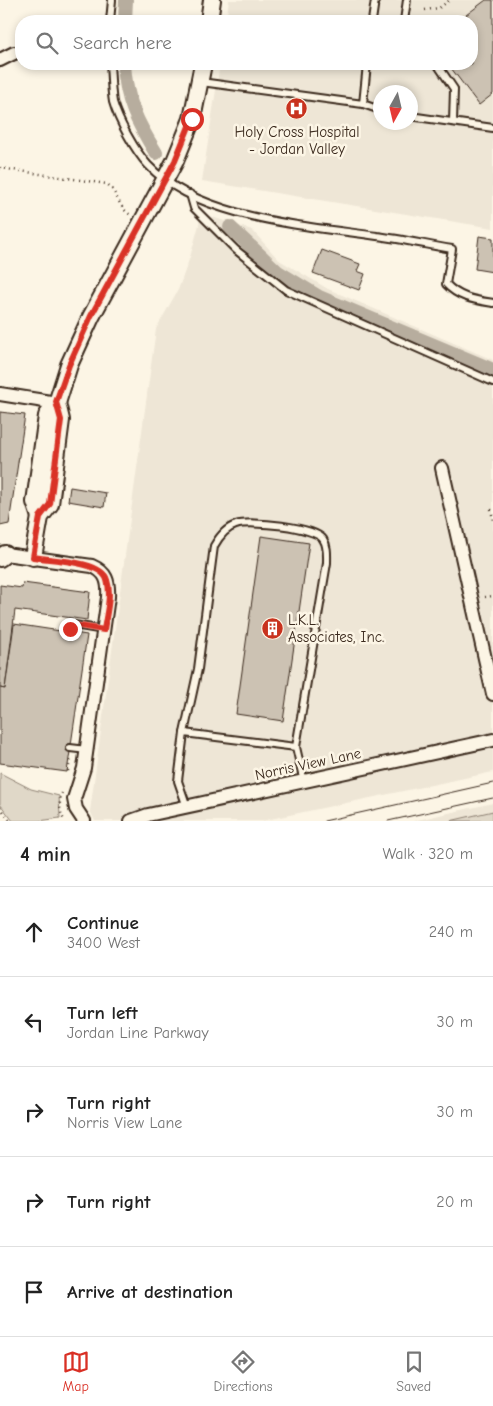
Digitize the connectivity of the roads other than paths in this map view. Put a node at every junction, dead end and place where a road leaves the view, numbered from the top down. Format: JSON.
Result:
{"nodes":[{"id":1,"x":112,"y":0,"type":"edge"},
{"id":2,"x":212,"y":0,"type":"edge"},
{"id":3,"x":375,"y":0,"type":"edge"},
{"id":4,"x":407,"y":0,"type":"edge"},
{"id":5,"x":111,"y":15,"type":"edge"},
{"id":6,"x":210,"y":15,"type":"edge"},
{"id":7,"x":373,"y":15,"type":"edge"},
{"id":8,"x":405,"y":15,"type":"edge"},
{"id":9,"x":14,"y":53,"type":"dead end"},
{"id":10,"x":0,"y":60,"type":"edge"},
{"id":11,"x":111,"y":70,"type":"edge"},
{"id":12,"x":202,"y":70,"type":"edge"},
{"id":13,"x":366,"y":70,"type":"edge"},
{"id":14,"x":441,"y":70,"type":"edge"},
{"id":15,"x":200,"y":82,"type":"junction"},
{"id":16,"x":363,"y":104,"type":"junction"},
{"id":17,"x":373,"y":108,"type":"edge"},
{"id":18,"x":418,"y":117,"type":"edge"},
{"id":19,"x":453,"y":122,"type":"junction"},
{"id":20,"x":493,"y":128,"type":"edge"},
{"id":21,"x":166,"y":180,"type":"junction"},
{"id":22,"x":190,"y":194,"type":"junction"},
{"id":23,"x":493,"y":302,"type":"edge"},
{"id":24,"x":493,"y":382,"type":"edge"},
{"id":25,"x":0,"y":394,"type":"edge"},
{"id":26,"x":56,"y":402,"type":"junction"},
{"id":27,"x":442,"y":468,"type":"dead end"},
{"id":28,"x":2,"y":555,"type":"edge"},
{"id":29,"x":33,"y":557,"type":"junction"},
{"id":30,"x":104,"y":630,"type":"junction"},
{"id":31,"x":69,"y":632,"type":"dead end"},
{"id":32,"x":493,"y":694,"type":"edge"},
{"id":33,"x":184,"y":732,"type":"junction"},
{"id":34,"x":493,"y":740,"type":"edge"},
{"id":35,"x":296,"y":747,"type":"junction"},
{"id":36,"x":70,"y":748,"type":"dead end"},
{"id":37,"x":87,"y":750,"type":"junction"},
{"id":38,"x":304,"y":782,"type":"junction"},
{"id":39,"x":187,"y":807,"type":"junction"},
{"id":40,"x":84,"y":821,"type":"edge"},
{"id":41,"x":131,"y":821,"type":"edge"}],
"edges":[{"from":1,"to":5,"type":"lane"},
{"from":2,"to":6,"type":"street"},
{"from":3,"to":7,"type":"lane"},
{"from":4,"to":8,"type":"lane"},
{"from":9,"to":10,"type":"street"},
{"from":11,"to":21,"type":"lane"},
{"from":12,"to":15,"type":"street"},
{"from":13,"to":16,"type":"lane"},
{"from":14,"to":19,"type":"lane"},
{"from":15,"to":16,"type":"lane"},
{"from":15,"to":21,"type":"street"},
{"from":16,"to":17,"type":"lane"},
{"from":18,"to":19,"type":"lane"},
{"from":19,"to":20,"type":"lane"},
{"from":21,"to":22,"type":"lane"},
{"from":21,"to":26,"type":"street"},
{"from":22,"to":23,"type":"lane"},
{"from":22,"to":24,"type":"lane"},
{"from":25,"to":26,"type":"street"},
{"from":26,"to":29,"type":"street"},
{"from":27,"to":32,"type":"street"},
{"from":28,"to":29,"type":"street"},
{"from":29,"to":30,"type":"street"},
{"from":30,"to":31,"type":"lane"},
{"from":30,"to":37,"type":"street"},
{"from":33,"to":35,"type":"lane"},
{"from":33,"to":35,"type":"lane"},
{"from":33,"to":39,"type":"lane"},
{"from":34,"to":38,"type":"street","name":"Norris View Lane"},
{"from":35,"to":38,"type":"lane"},
{"from":36,"to":37,"type":"lane"},
{"from":37,"to":40,"type":"street"},
{"from":38,"to":39,"type":"street","name":"Norris View Lane"},
{"from":39,"to":41,"type":"street","name":"Norris View Lane"}]}
